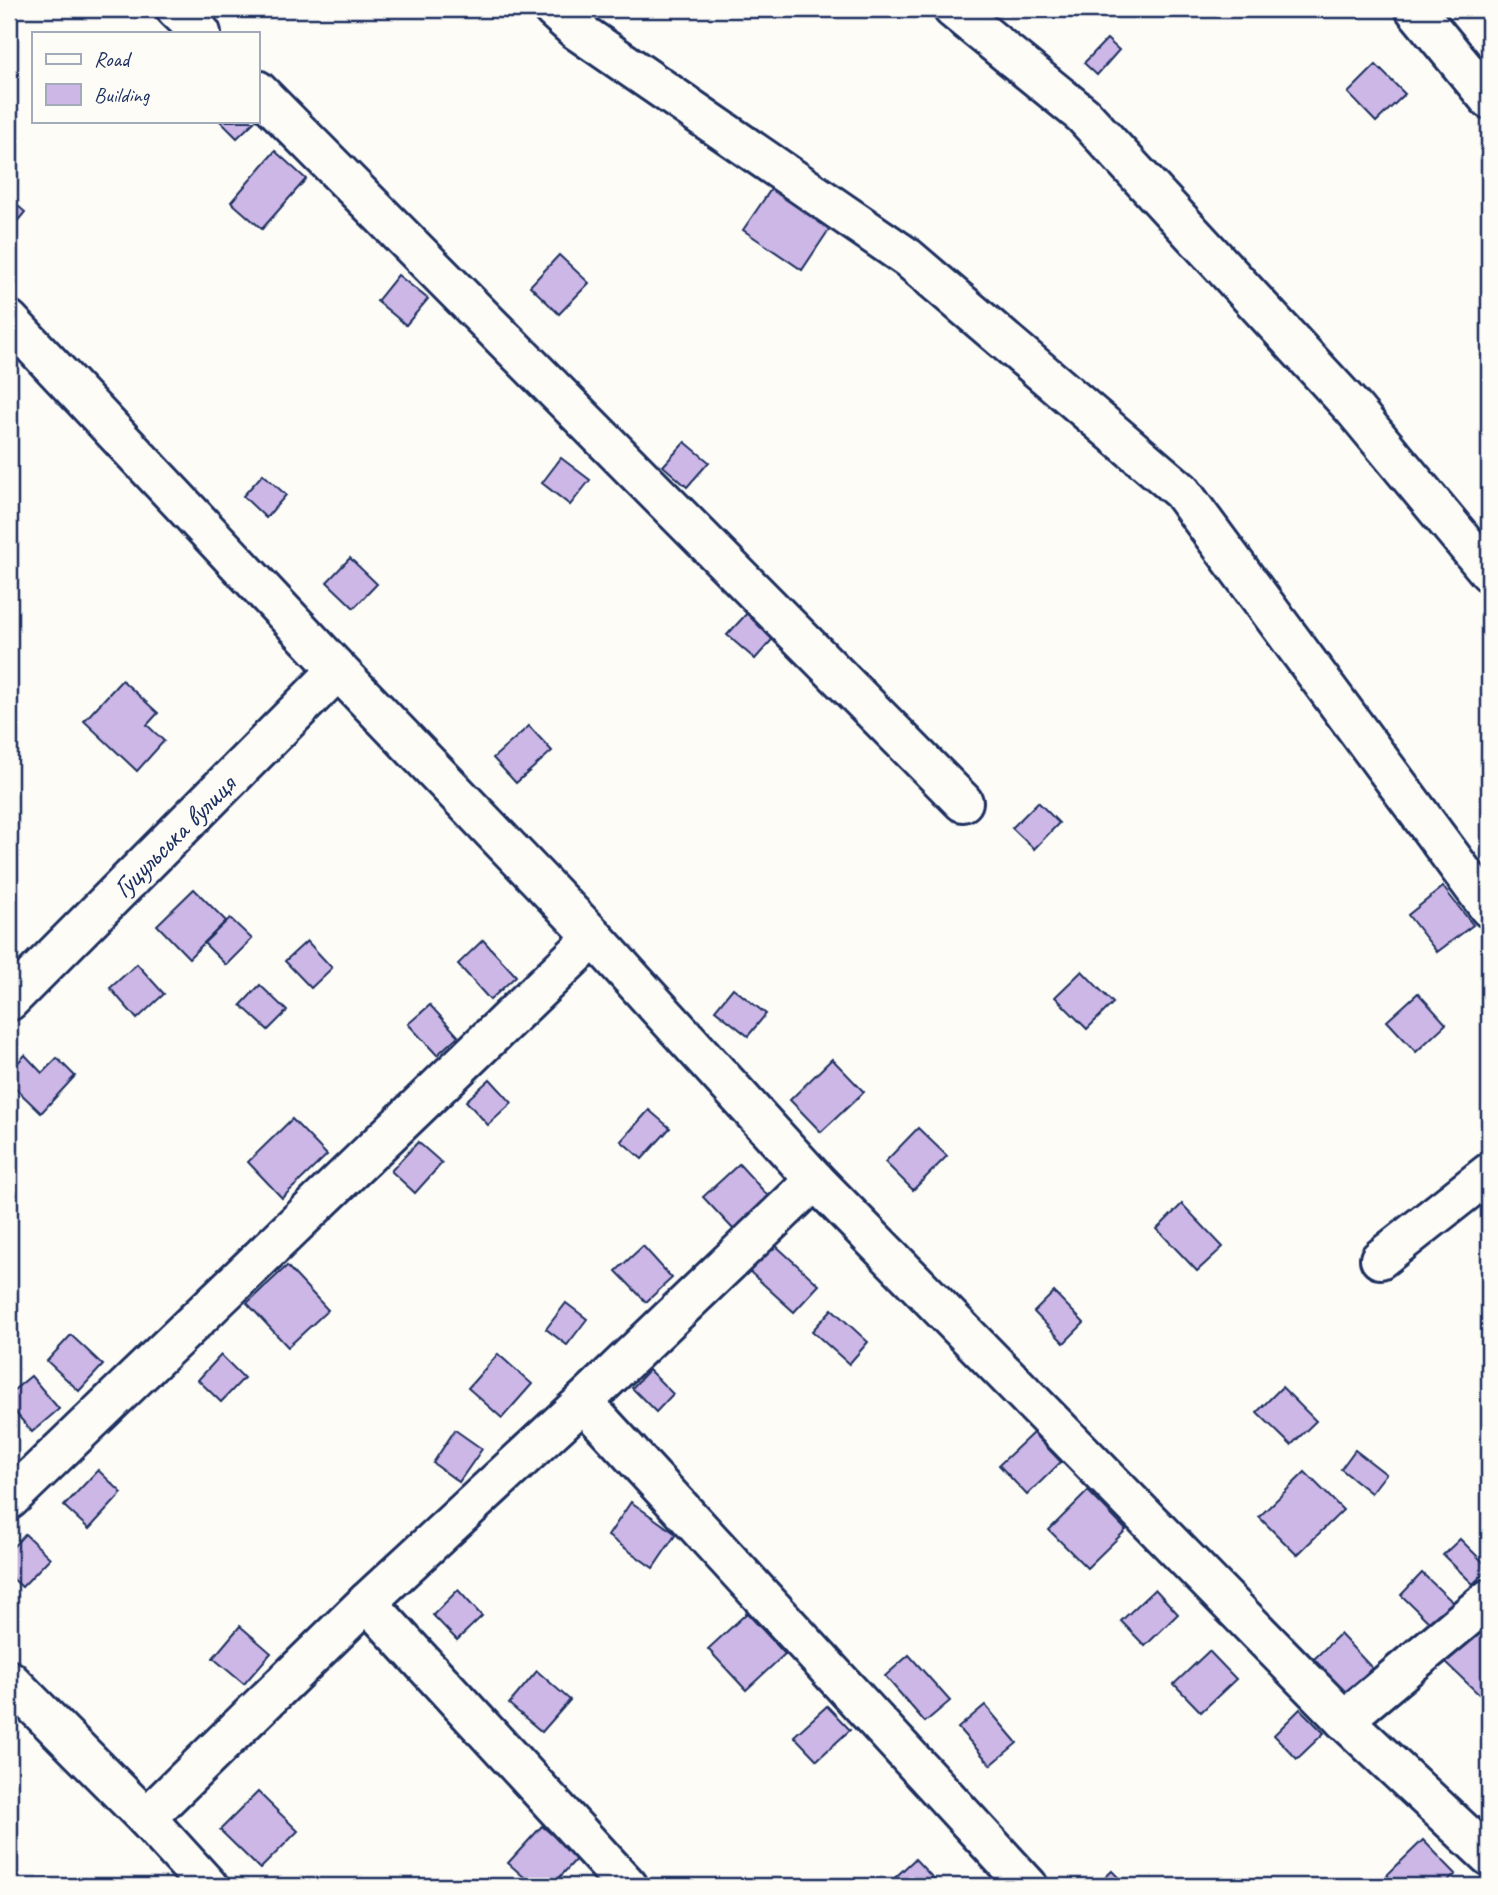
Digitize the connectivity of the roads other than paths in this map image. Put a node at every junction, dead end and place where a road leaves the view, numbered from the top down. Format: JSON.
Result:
{"nodes":[{"id":1,"x":176,"y":9,"type":"edge"},
{"id":2,"x":554,"y":9,"type":"edge"},
{"id":3,"x":953,"y":9,"type":"edge"},
{"id":4,"x":1415,"y":9,"type":"edge"},
{"id":5,"x":200,"y":32,"type":"edge"},
{"id":6,"x":259,"y":92,"type":"edge"},
{"id":7,"x":1489,"y":99,"type":"edge"},
{"id":8,"x":9,"y":320,"type":"edge"},
{"id":9,"x":1489,"y":572,"type":"edge"},
{"id":10,"x":338,"y":670,"type":"junction"},
{"id":11,"x":963,"y":802,"type":"dead end"},
{"id":12,"x":1489,"y":908,"type":"edge"},
{"id":13,"x":594,"y":937,"type":"junction"},
{"id":14,"x":9,"y":1001,"type":"edge"},
{"id":15,"x":1489,"y":1173,"type":"edge"},
{"id":16,"x":815,"y":1180,"type":"junction"},
{"id":17,"x":1380,"y":1259,"type":"dead end"},
{"id":18,"x":583,"y":1402,"type":"junction"},
{"id":19,"x":9,"y":1500,"type":"edge"},
{"id":20,"x":1489,"y":1599,"type":"edge"},
{"id":21,"x":367,"y":1602,"type":"junction"},
{"id":22,"x":9,"y":1680,"type":"edge"},
{"id":23,"x":1344,"y":1720,"type":"junction"},
{"id":24,"x":146,"y":1818,"type":"junction"},
{"id":25,"x":1489,"y":1856,"type":"edge"},
{"id":26,"x":208,"y":1886,"type":"edge"},
{"id":27,"x":628,"y":1886,"type":"edge"},
{"id":28,"x":1028,"y":1886,"type":"edge"}],
"edges":[{"from":1,"to":5,"type":"street"},
{"from":2,"to":12,"type":"street"},
{"from":3,"to":9,"type":"street"},
{"from":4,"to":7,"type":"street"},
{"from":6,"to":11,"type":"street"},
{"from":8,"to":10,"type":"street"},
{"from":10,"to":13,"type":"street"},
{"from":10,"to":14,"type":"street","name":"Гуцульська вулиця"},
{"from":13,"to":16,"type":"street"},
{"from":13,"to":19,"type":"street"},
{"from":15,"to":17,"type":"street"},
{"from":16,"to":18,"type":"street"},
{"from":16,"to":23,"type":"street"},
{"from":18,"to":21,"type":"street"},
{"from":18,"to":28,"type":"street"},
{"from":20,"to":23,"type":"street"},
{"from":21,"to":24,"type":"street"},
{"from":21,"to":27,"type":"street"},
{"from":22,"to":24,"type":"street"},
{"from":23,"to":25,"type":"street"},
{"from":24,"to":26,"type":"street"}]}
